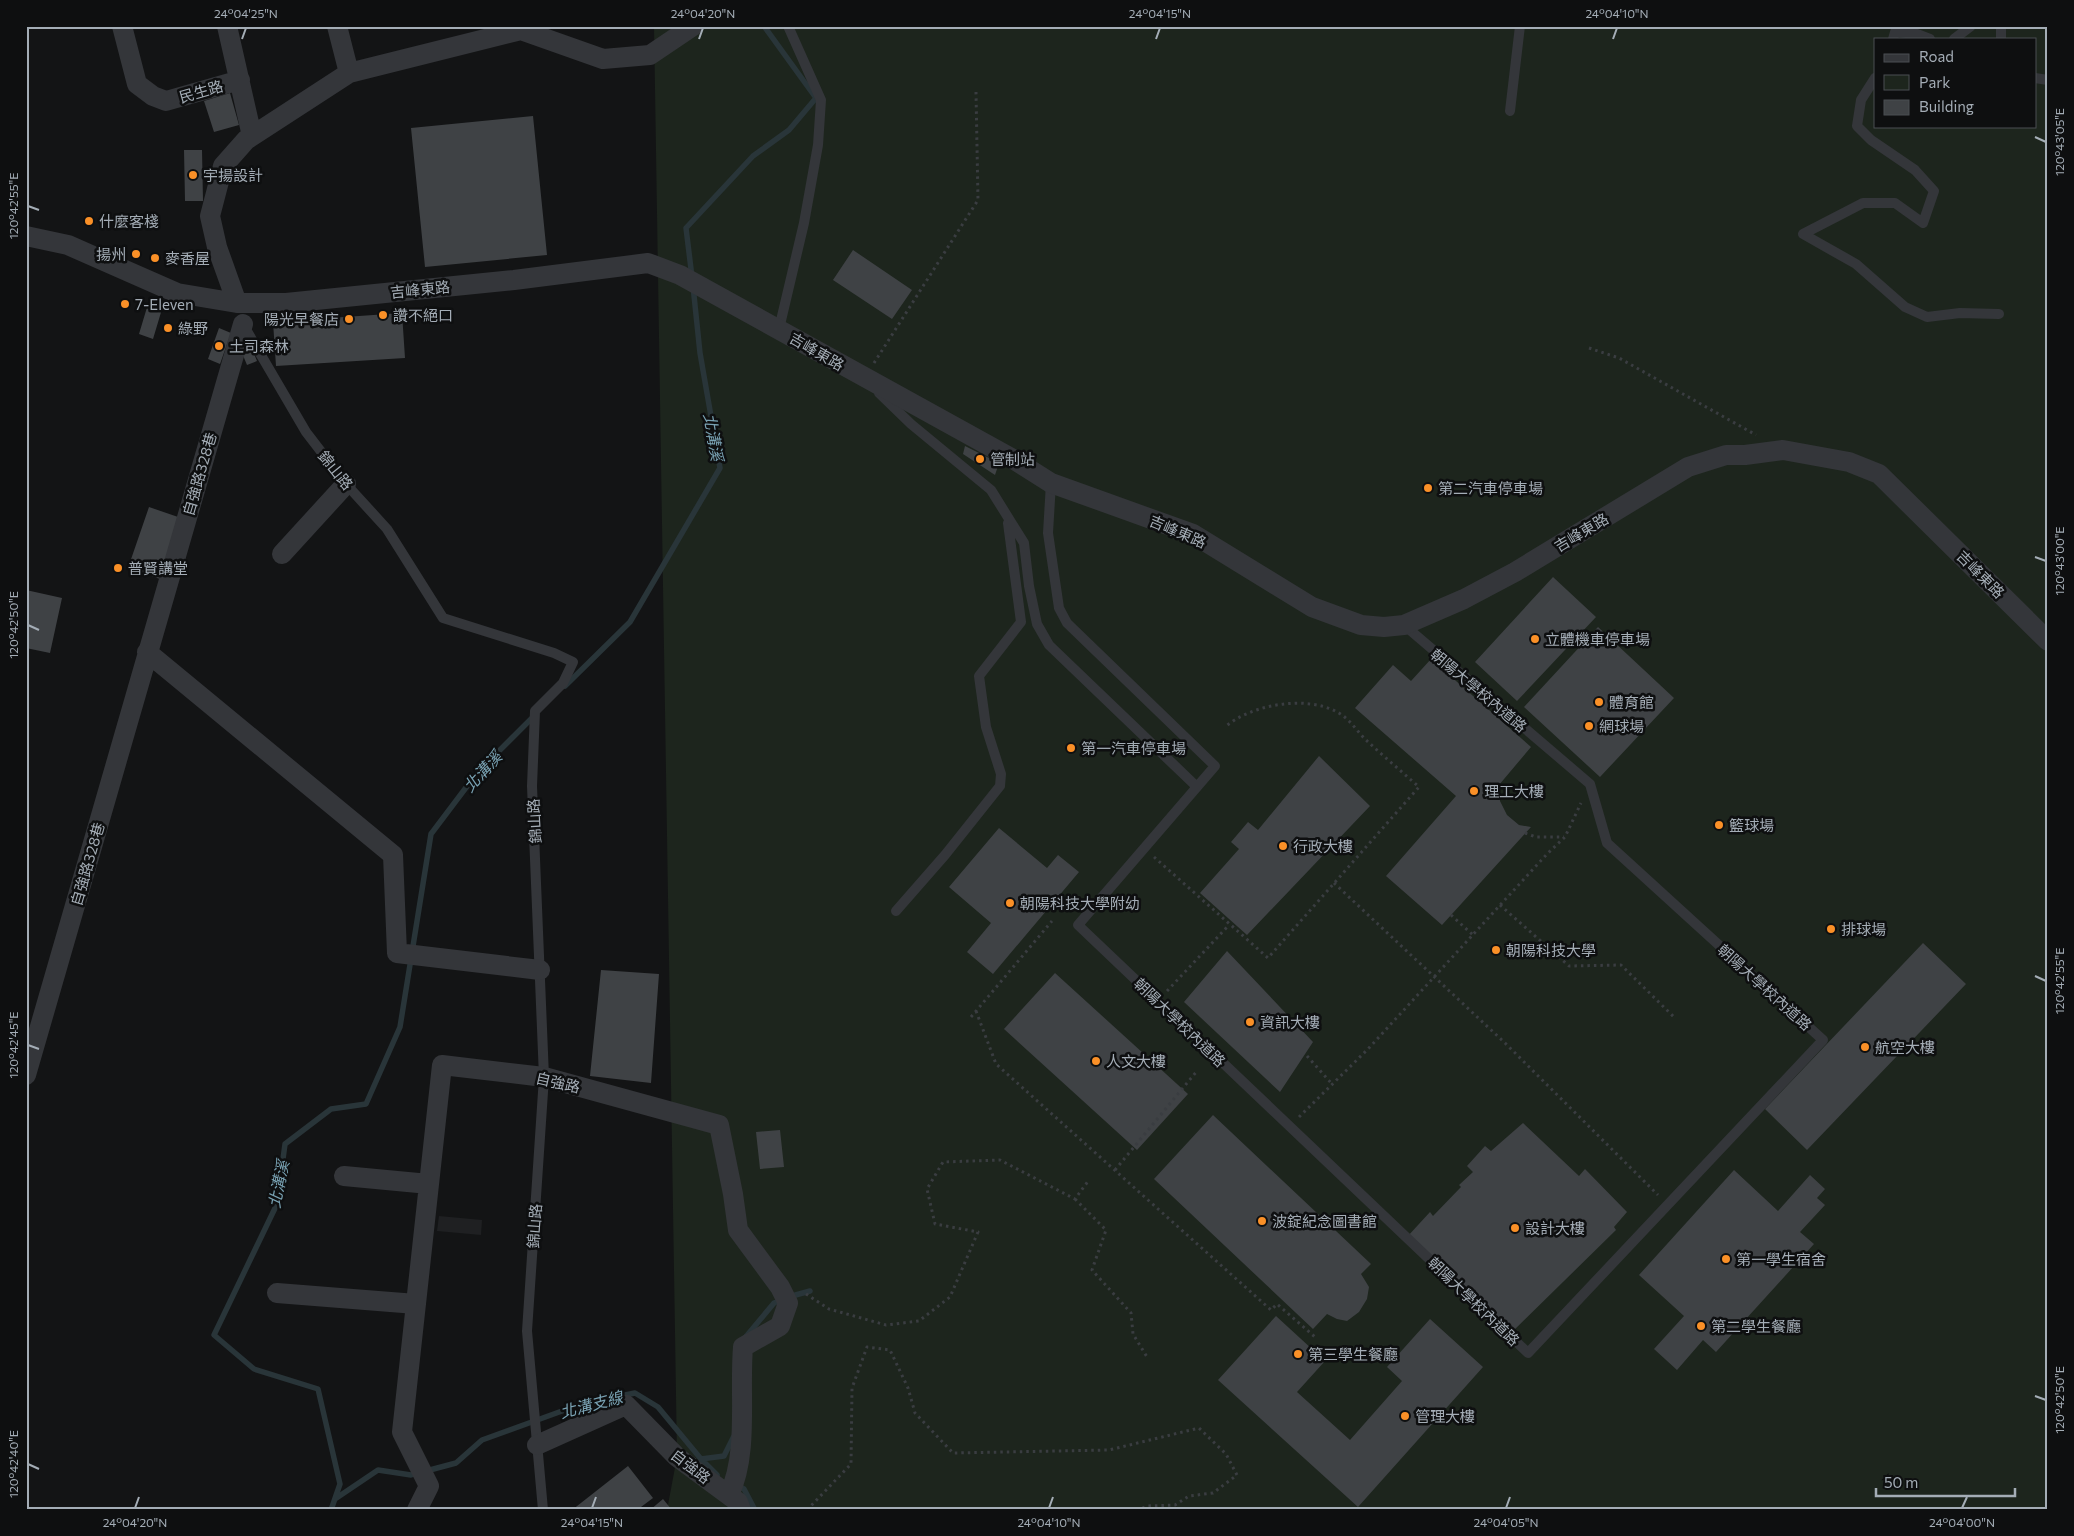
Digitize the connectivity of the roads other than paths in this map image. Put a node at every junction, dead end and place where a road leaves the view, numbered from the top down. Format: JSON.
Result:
{"nodes":[{"id":1,"x":122,"y":26,"type":"edge"},
{"id":2,"x":228,"y":26,"type":"edge"},
{"id":3,"x":337,"y":26,"type":"edge"},
{"id":4,"x":693,"y":26,"type":"edge"},
{"id":5,"x":788,"y":26,"type":"edge"},
{"id":6,"x":1520,"y":26,"type":"edge"},
{"id":7,"x":1971,"y":26,"type":"edge"},
{"id":8,"x":482,"y":33,"type":"edge"},
{"id":9,"x":1893,"y":38,"type":"edge"},
{"id":10,"x":1927,"y":38,"type":"edge"},
{"id":11,"x":1955,"y":38,"type":"edge"},
{"id":12,"x":348,"y":73,"type":"junction"},
{"id":13,"x":240,"y":80,"type":"junction"},
{"id":14,"x":1874,"y":80,"type":"edge"},
{"id":15,"x":1510,"y":111,"type":"dead end"},
{"id":16,"x":252,"y":136,"type":"junction"},
{"id":17,"x":26,"y":236,"type":"edge"},
{"id":18,"x":236,"y":303,"type":"junction"},
{"id":19,"x":2000,"y":314,"type":"dead end"},
{"id":20,"x":243,"y":324,"type":"junction"},
{"id":21,"x":779,"y":329,"type":"junction"},
{"id":22,"x":864,"y":378,"type":"junction"},
{"id":23,"x":1051,"y":483,"type":"junction"},
{"id":24,"x":346,"y":484,"type":"junction"},
{"id":25,"x":993,"y":493,"type":"junction"},
{"id":26,"x":282,"y":554,"type":"dead end"},
{"id":27,"x":1404,"y":625,"type":"junction"},
{"id":28,"x":2048,"y":640,"type":"edge"},
{"id":29,"x":147,"y":652,"type":"junction"},
{"id":30,"x":1197,"y":787,"type":"junction"},
{"id":31,"x":896,"y":912,"type":"dead end"},
{"id":32,"x":540,"y":970,"type":"junction"},
{"id":33,"x":26,"y":1075,"type":"edge"},
{"id":34,"x":544,"y":1077,"type":"junction"},
{"id":35,"x":344,"y":1176,"type":"dead end"},
{"id":36,"x":429,"y":1184,"type":"junction"},
{"id":37,"x":277,"y":1293,"type":"dead end"},
{"id":38,"x":416,"y":1304,"type":"junction"},
{"id":39,"x":537,"y":1444,"type":"junction"},
{"id":40,"x":735,"y":1502,"type":"edge"},
{"id":41,"x":417,"y":1510,"type":"edge"},
{"id":42,"x":542,"y":1510,"type":"edge"}],
"edges":[{"from":1,"to":13,"type":"street","name":"民生路"},
{"from":2,"to":13,"type":"street","name":"民生路"},
{"from":3,"to":12,"type":"street"},
{"from":4,"to":8,"type":"street"},
{"from":5,"to":21,"type":"lane"},
{"from":6,"to":15,"type":"lane"},
{"from":7,"to":11,"type":"lane"},
{"from":8,"to":12,"type":"street"},
{"from":9,"to":10,"type":"lane"},
{"from":12,"to":16,"type":"street"},
{"from":13,"to":16,"type":"street","name":"民生路"},
{"from":14,"to":19,"type":"lane"},
{"from":16,"to":18,"type":"street"},
{"from":17,"to":18,"type":"street","name":"吉峰東路"},
{"from":18,"to":20,"type":"lane","name":"錦山路"},
{"from":18,"to":21,"type":"street","name":"吉峰東路"},
{"from":20,"to":24,"type":"lane","name":"錦山路"},
{"from":20,"to":29,"type":"street","name":"自強路328巷"},
{"from":21,"to":22,"type":"street","name":"吉峰東路"},
{"from":22,"to":23,"type":"street","name":"吉峰東路"},
{"from":22,"to":25,"type":"lane"},
{"from":23,"to":27,"type":"street","name":"吉峰東路"},
{"from":23,"to":30,"type":"lane","name":"朝陽大學校內道路"},
{"from":24,"to":26,"type":"street"},
{"from":24,"to":32,"type":"lane","name":"錦山路"},
{"from":25,"to":30,"type":"lane"},
{"from":25,"to":31,"type":"lane"},
{"from":27,"to":28,"type":"street","name":"吉峰東路"},
{"from":27,"to":30,"type":"lane","name":"朝陽大學校內道路"},
{"from":29,"to":32,"type":"street"},
{"from":29,"to":33,"type":"street","name":"自強路328巷"},
{"from":32,"to":34,"type":"lane","name":"錦山路"},
{"from":34,"to":36,"type":"street","name":"自強路"},
{"from":34,"to":39,"type":"lane","name":"錦山路"},
{"from":34,"to":40,"type":"street","name":"自強路"},
{"from":35,"to":36,"type":"street"},
{"from":36,"to":38,"type":"street","name":"自強路"},
{"from":37,"to":38,"type":"street"},
{"from":38,"to":41,"type":"street","name":"自強路"},
{"from":39,"to":40,"type":"street","name":"自強路"},
{"from":39,"to":42,"type":"lane","name":"錦山路"}]}
